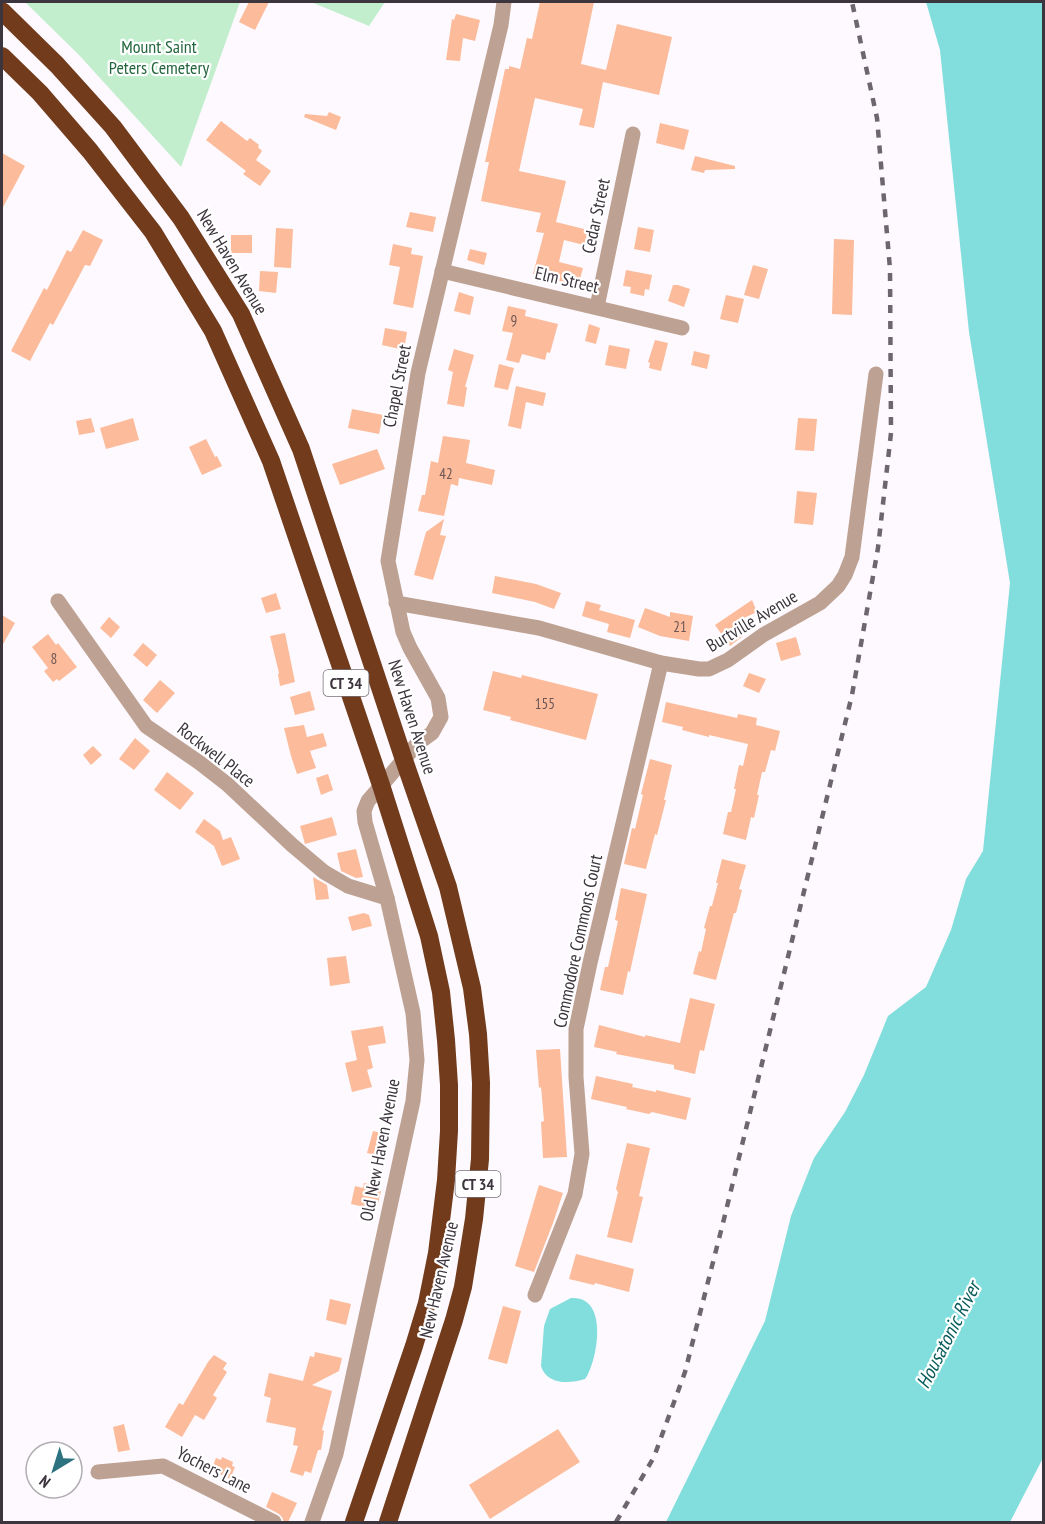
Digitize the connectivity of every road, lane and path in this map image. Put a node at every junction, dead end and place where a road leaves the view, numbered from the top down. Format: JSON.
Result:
{"nodes":[{"id":1,"x":504,"y":2,"type":"edge"},
{"id":2,"x":2,"y":11,"type":"edge"},
{"id":3,"x":2,"y":56,"type":"edge"},
{"id":4,"x":633,"y":134,"type":"dead end"},
{"id":5,"x":442,"y":271,"type":"junction"},
{"id":6,"x":597,"y":307,"type":"junction"},
{"id":7,"x":682,"y":328,"type":"dead end"},
{"id":8,"x":876,"y":374,"type":"dead end"},
{"id":9,"x":58,"y":601,"type":"dead end"},
{"id":10,"x":396,"y":603,"type":"junction"},
{"id":11,"x":661,"y":663,"type":"junction"},
{"id":12,"x":404,"y":760,"type":"junction"},
{"id":13,"x":381,"y":784,"type":"junction"},
{"id":14,"x":387,"y":898,"type":"junction"},
{"id":15,"x":535,"y":1295,"type":"dead end"},
{"id":16,"x":401,"y":1388,"type":"junction"},
{"id":17,"x":429,"y":1399,"type":"junction"},
{"id":18,"x":98,"y":1472,"type":"dead end"},
{"id":19,"x":274,"y":1522,"type":"edge"},
{"id":20,"x":312,"y":1522,"type":"edge"},
{"id":21,"x":354,"y":1522,"type":"edge"},
{"id":22,"x":388,"y":1522,"type":"edge"}],
"edges":[{"from":1,"to":5,"type":"street","name":"Chapel Street"},
{"from":2,"to":12,"type":"highway","name":"New Haven Avenue","number":"CT 34"},
{"from":3,"to":13,"type":"highway","name":"New Haven Avenue","number":"CT 34"},
{"from":4,"to":6,"type":"street","name":"Cedar Street"},
{"from":5,"to":6,"type":"street","name":"Elm Street"},
{"from":5,"to":10,"type":"street","name":"Chapel Street"},
{"from":6,"to":7,"type":"street","name":"Elm Street"},
{"from":8,"to":11,"type":"street","name":"Burtville Avenue"},
{"from":9,"to":14,"type":"street","name":"Rockwell Place"},
{"from":10,"to":11,"type":"street","name":"Burtville Avenue"},
{"from":10,"to":12,"type":"street","name":"Chapel Street"},
{"from":11,"to":15,"type":"street","name":"Commodore Commons Court"},
{"from":12,"to":13,"type":"street","name":"Old New Haven Avenue"},
{"from":12,"to":17,"type":"highway","name":"New Haven Avenue","number":"CT 34"},
{"from":13,"to":14,"type":"street","name":"Old New Haven Avenue"},
{"from":13,"to":16,"type":"highway","name":"New Haven Avenue","number":"CT 34"},
{"from":14,"to":20,"type":"street","name":"Old New Haven Avenue"},
{"from":16,"to":17,"type":"highway"},
{"from":16,"to":21,"type":"highway","name":"New Haven Avenue","number":"CT 34"},
{"from":17,"to":22,"type":"highway","name":"New Haven Avenue","number":"CT 34"},
{"from":18,"to":19,"type":"street","name":"Yochers Lane"}]}
